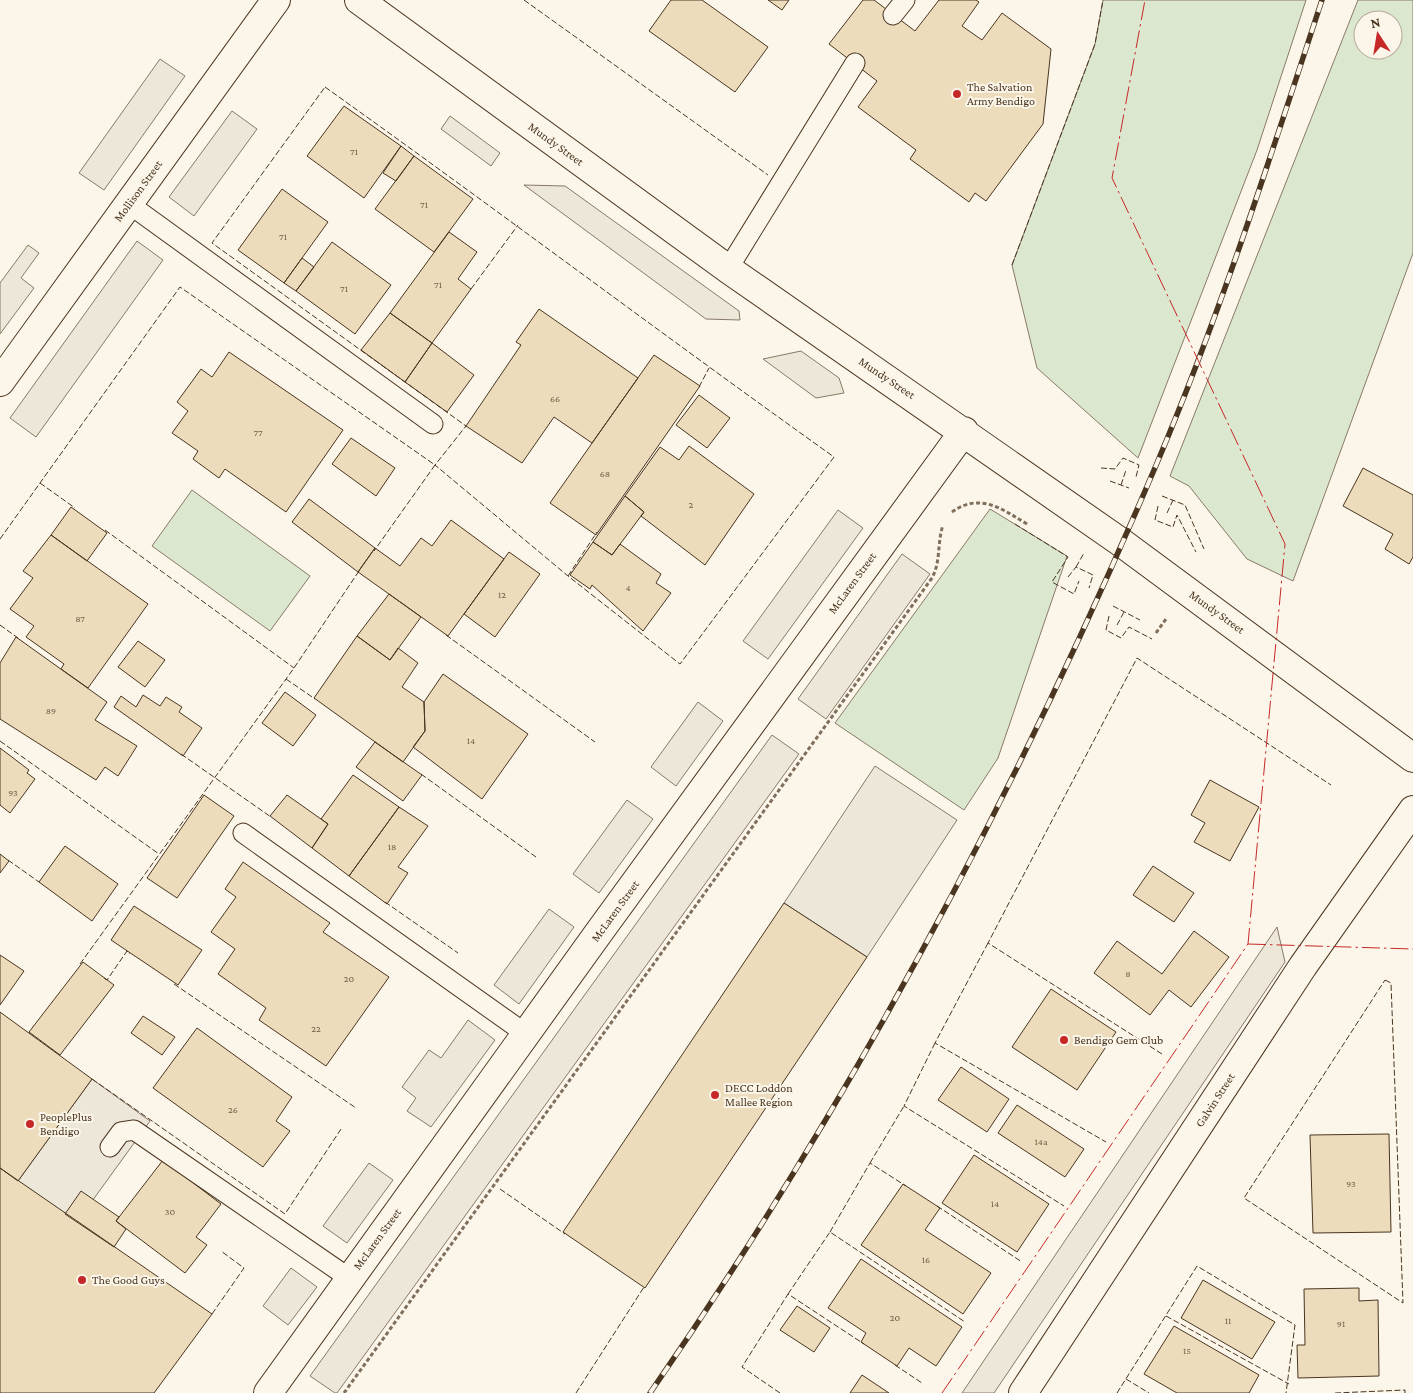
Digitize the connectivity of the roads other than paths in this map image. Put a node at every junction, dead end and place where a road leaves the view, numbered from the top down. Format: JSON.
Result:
{"nodes":[{"id":1,"x":276,"y":0,"type":"edge"},
{"id":2,"x":359,"y":0,"type":"edge"},
{"id":3,"x":905,"y":0,"type":"edge"},
{"id":4,"x":893,"y":15,"type":"dead end"},
{"id":5,"x":854,"y":63,"type":"dead end"},
{"id":6,"x":129,"y":204,"type":"junction"},
{"id":7,"x":728,"y":268,"type":"junction"},
{"id":8,"x":0,"y":382,"type":"edge"},
{"id":9,"x":433,"y":424,"type":"dead end"},
{"id":10,"x":964,"y":431,"type":"junction"},
{"id":11,"x":1413,"y":758,"type":"edge"},
{"id":12,"x":1413,"y":810,"type":"edge"},
{"id":13,"x":243,"y":833,"type":"dead end"},
{"id":14,"x":526,"y":1034,"type":"junction"},
{"id":15,"x":110,"y":1147,"type":"dead end"},
{"id":16,"x":349,"y":1278,"type":"junction"},
{"id":17,"x":268,"y":1393,"type":"edge"},
{"id":18,"x":1023,"y":1393,"type":"edge"}],
"edges":[{"from":1,"to":6,"type":"street","name":"Mollison Street"},
{"from":2,"to":7,"type":"street","name":"Mundy Street"},
{"from":3,"to":4,"type":"lane"},
{"from":5,"to":7,"type":"lane"},
{"from":6,"to":8,"type":"street","name":"Mollison Street"},
{"from":6,"to":9,"type":"lane"},
{"from":7,"to":10,"type":"street","name":"Mundy Street"},
{"from":10,"to":11,"type":"street","name":"Mundy Street"},
{"from":10,"to":14,"type":"street","name":"McLaren Street"},
{"from":12,"to":18,"type":"street","name":"Galvin Street"},
{"from":13,"to":14,"type":"lane"},
{"from":14,"to":16,"type":"street","name":"McLaren Street"},
{"from":15,"to":16,"type":"lane"},
{"from":16,"to":17,"type":"street","name":"McLaren Street"}]}
